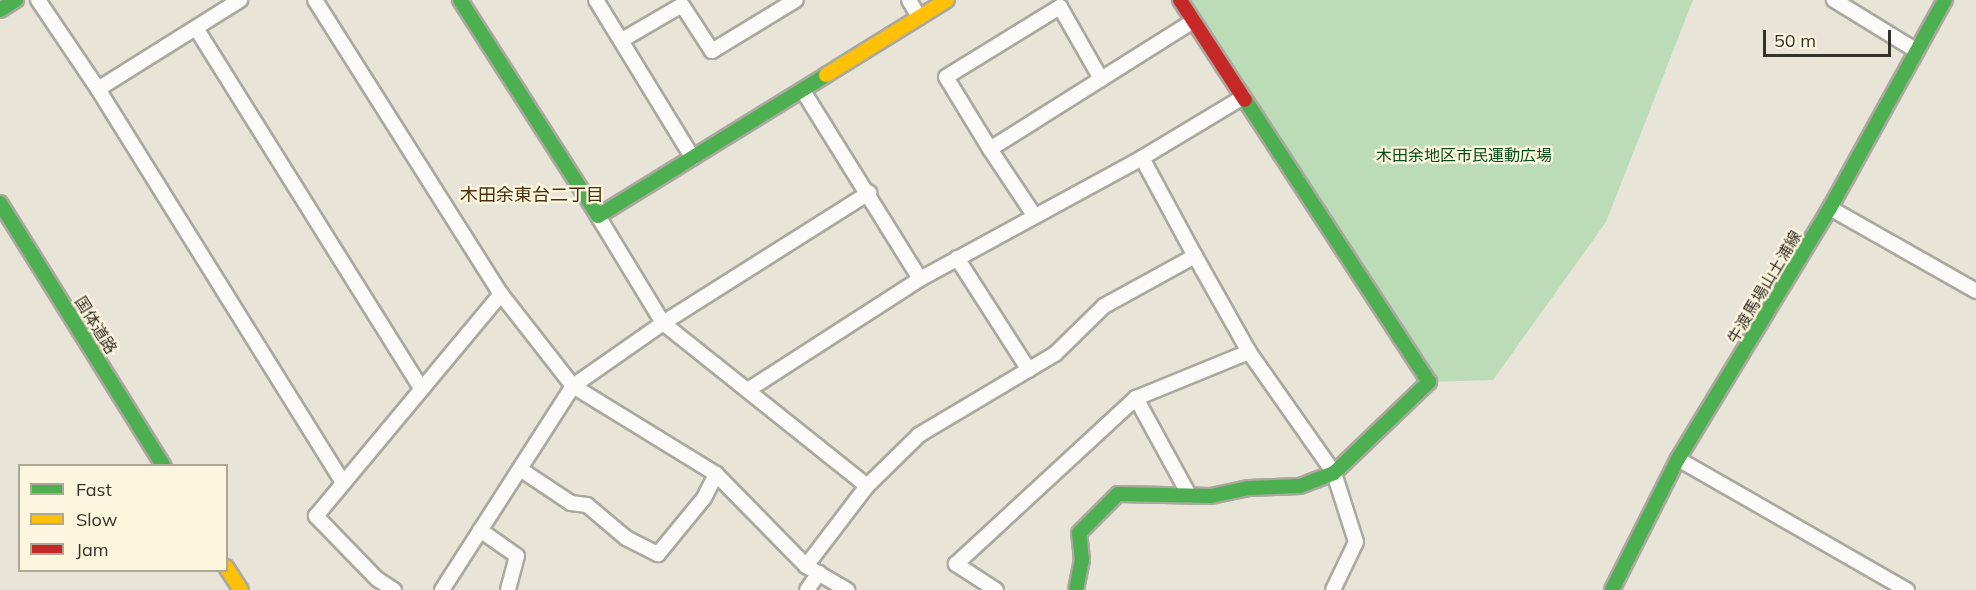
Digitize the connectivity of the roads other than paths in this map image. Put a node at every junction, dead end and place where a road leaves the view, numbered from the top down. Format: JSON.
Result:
{"nodes":[{"id":1,"x":16,"y":0,"type":"edge"},
{"id":2,"x":38,"y":0,"type":"edge"},
{"id":3,"x":240,"y":0,"type":"edge"},
{"id":4,"x":315,"y":0,"type":"edge"},
{"id":5,"x":460,"y":0,"type":"edge"},
{"id":6,"x":596,"y":0,"type":"edge"},
{"id":7,"x":796,"y":0,"type":"edge"},
{"id":8,"x":909,"y":0,"type":"edge"},
{"id":9,"x":947,"y":0,"type":"edge"},
{"id":10,"x":1180,"y":0,"type":"edge"},
{"id":11,"x":1834,"y":0,"type":"edge"},
{"id":12,"x":1945,"y":0,"type":"edge"},
{"id":13,"x":0,"y":10,"type":"edge"},
{"id":14,"x":919,"y":18,"type":"junction"},
{"id":15,"x":1194,"y":21,"type":"junction"},
{"id":16,"x":196,"y":28,"type":"junction"},
{"id":17,"x":622,"y":40,"type":"junction"},
{"id":18,"x":1917,"y":51,"type":"junction"},
{"id":19,"x":1101,"y":78,"type":"junction"},
{"id":20,"x":98,"y":89,"type":"junction"},
{"id":21,"x":803,"y":91,"type":"junction"},
{"id":22,"x":1243,"y":97,"type":"junction"},
{"id":23,"x":990,"y":149,"type":"junction"},
{"id":24,"x":693,"y":158,"type":"junction"},
{"id":25,"x":1142,"y":158,"type":"junction"},
{"id":26,"x":869,"y":194,"type":"junction"},
{"id":27,"x":0,"y":203,"type":"edge"},
{"id":28,"x":1830,"y":208,"type":"junction"},
{"id":29,"x":1034,"y":215,"type":"junction"},
{"id":30,"x":598,"y":216,"type":"junction"},
{"id":31,"x":1195,"y":256,"type":"junction"},
{"id":32,"x":957,"y":258,"type":"junction"},
{"id":33,"x":920,"y":279,"type":"junction"},
{"id":34,"x":1976,"y":291,"type":"edge"},
{"id":35,"x":501,"y":294,"type":"junction"},
{"id":36,"x":663,"y":323,"type":"junction"},
{"id":37,"x":1249,"y":352,"type":"junction"},
{"id":38,"x":1029,"y":370,"type":"junction"},
{"id":39,"x":573,"y":386,"type":"junction"},
{"id":40,"x":422,"y":388,"type":"junction"},
{"id":41,"x":748,"y":390,"type":"junction"},
{"id":42,"x":1136,"y":398,"type":"junction"},
{"id":43,"x":1678,"y":459,"type":"junction"},
{"id":44,"x":163,"y":464,"type":"edge"},
{"id":45,"x":520,"y":469,"type":"junction"},
{"id":46,"x":1334,"y":473,"type":"junction"},
{"id":47,"x":716,"y":474,"type":"junction"},
{"id":48,"x":343,"y":482,"type":"junction"},
{"id":49,"x":867,"y":486,"type":"junction"},
{"id":50,"x":1190,"y":495,"type":"junction"},
{"id":51,"x":480,"y":531,"type":"junction"},
{"id":52,"x":806,"y":566,"type":"junction"},
{"id":53,"x":228,"y":570,"type":"edge"},
{"id":54,"x":819,"y":573,"type":"junction"},
{"id":55,"x":241,"y":590,"type":"edge"},
{"id":56,"x":394,"y":590,"type":"edge"},
{"id":57,"x":442,"y":590,"type":"edge"},
{"id":58,"x":508,"y":590,"type":"edge"},
{"id":59,"x":807,"y":590,"type":"edge"},
{"id":60,"x":847,"y":590,"type":"edge"},
{"id":61,"x":996,"y":590,"type":"edge"},
{"id":62,"x":1076,"y":590,"type":"edge"},
{"id":63,"x":1333,"y":590,"type":"edge"},
{"id":64,"x":1612,"y":590,"type":"edge"},
{"id":65,"x":1907,"y":590,"type":"edge"}],
"edges":[{"from":1,"to":13,"type":"street"},
{"from":2,"to":20,"type":"street"},
{"from":3,"to":16,"type":"street"},
{"from":4,"to":35,"type":"street"},
{"from":5,"to":30,"type":"street"},
{"from":6,"to":17,"type":"street"},
{"from":7,"to":17,"type":"street"},
{"from":8,"to":14,"type":"street"},
{"from":9,"to":14,"type":"street"},
{"from":10,"to":15,"type":"street"},
{"from":11,"to":18,"type":"street"},
{"from":12,"to":18,"type":"street","name":"牛渡馬場山土浦線"},
{"from":14,"to":21,"type":"street"},
{"from":15,"to":19,"type":"street"},
{"from":15,"to":22,"type":"street"},
{"from":16,"to":20,"type":"street"},
{"from":16,"to":40,"type":"street"},
{"from":17,"to":24,"type":"street"},
{"from":18,"to":28,"type":"street","name":"牛渡馬場山土浦線"},
{"from":19,"to":23,"type":"street"},
{"from":19,"to":23,"type":"street"},
{"from":20,"to":48,"type":"street"},
{"from":21,"to":24,"type":"street"},
{"from":21,"to":26,"type":"street"},
{"from":22,"to":25,"type":"street"},
{"from":22,"to":46,"type":"street"},
{"from":23,"to":29,"type":"street"},
{"from":24,"to":30,"type":"street"},
{"from":25,"to":29,"type":"street"},
{"from":25,"to":31,"type":"street"},
{"from":26,"to":33,"type":"street"},
{"from":26,"to":36,"type":"street"},
{"from":27,"to":44,"type":"street","name":"国体道路"},
{"from":28,"to":34,"type":"street"},
{"from":28,"to":43,"type":"street","name":"牛渡馬場山土浦線"},
{"from":29,"to":32,"type":"street"},
{"from":30,"to":36,"type":"street"},
{"from":31,"to":37,"type":"street"},
{"from":31,"to":38,"type":"street"},
{"from":32,"to":33,"type":"street"},
{"from":32,"to":38,"type":"street"},
{"from":33,"to":41,"type":"street"},
{"from":35,"to":39,"type":"street"},
{"from":35,"to":40,"type":"street"},
{"from":36,"to":39,"type":"street"},
{"from":36,"to":41,"type":"street"},
{"from":37,"to":42,"type":"street"},
{"from":37,"to":46,"type":"street"},
{"from":38,"to":49,"type":"street"},
{"from":39,"to":45,"type":"street"},
{"from":39,"to":47,"type":"street"},
{"from":40,"to":48,"type":"street"},
{"from":41,"to":49,"type":"street"},
{"from":42,"to":50,"type":"street"},
{"from":42,"to":61,"type":"street"},
{"from":43,"to":64,"type":"street","name":"牛渡馬場山土浦線"},
{"from":43,"to":65,"type":"street"},
{"from":45,"to":47,"type":"street"},
{"from":45,"to":51,"type":"street"},
{"from":46,"to":50,"type":"street"},
{"from":46,"to":63,"type":"street"},
{"from":47,"to":52,"type":"street"},
{"from":48,"to":56,"type":"street"},
{"from":49,"to":52,"type":"street"},
{"from":50,"to":62,"type":"street"},
{"from":51,"to":57,"type":"street"},
{"from":51,"to":58,"type":"street"},
{"from":52,"to":54,"type":"street"},
{"from":53,"to":55,"type":"street"},
{"from":54,"to":59,"type":"street"},
{"from":54,"to":60,"type":"street"}]}
